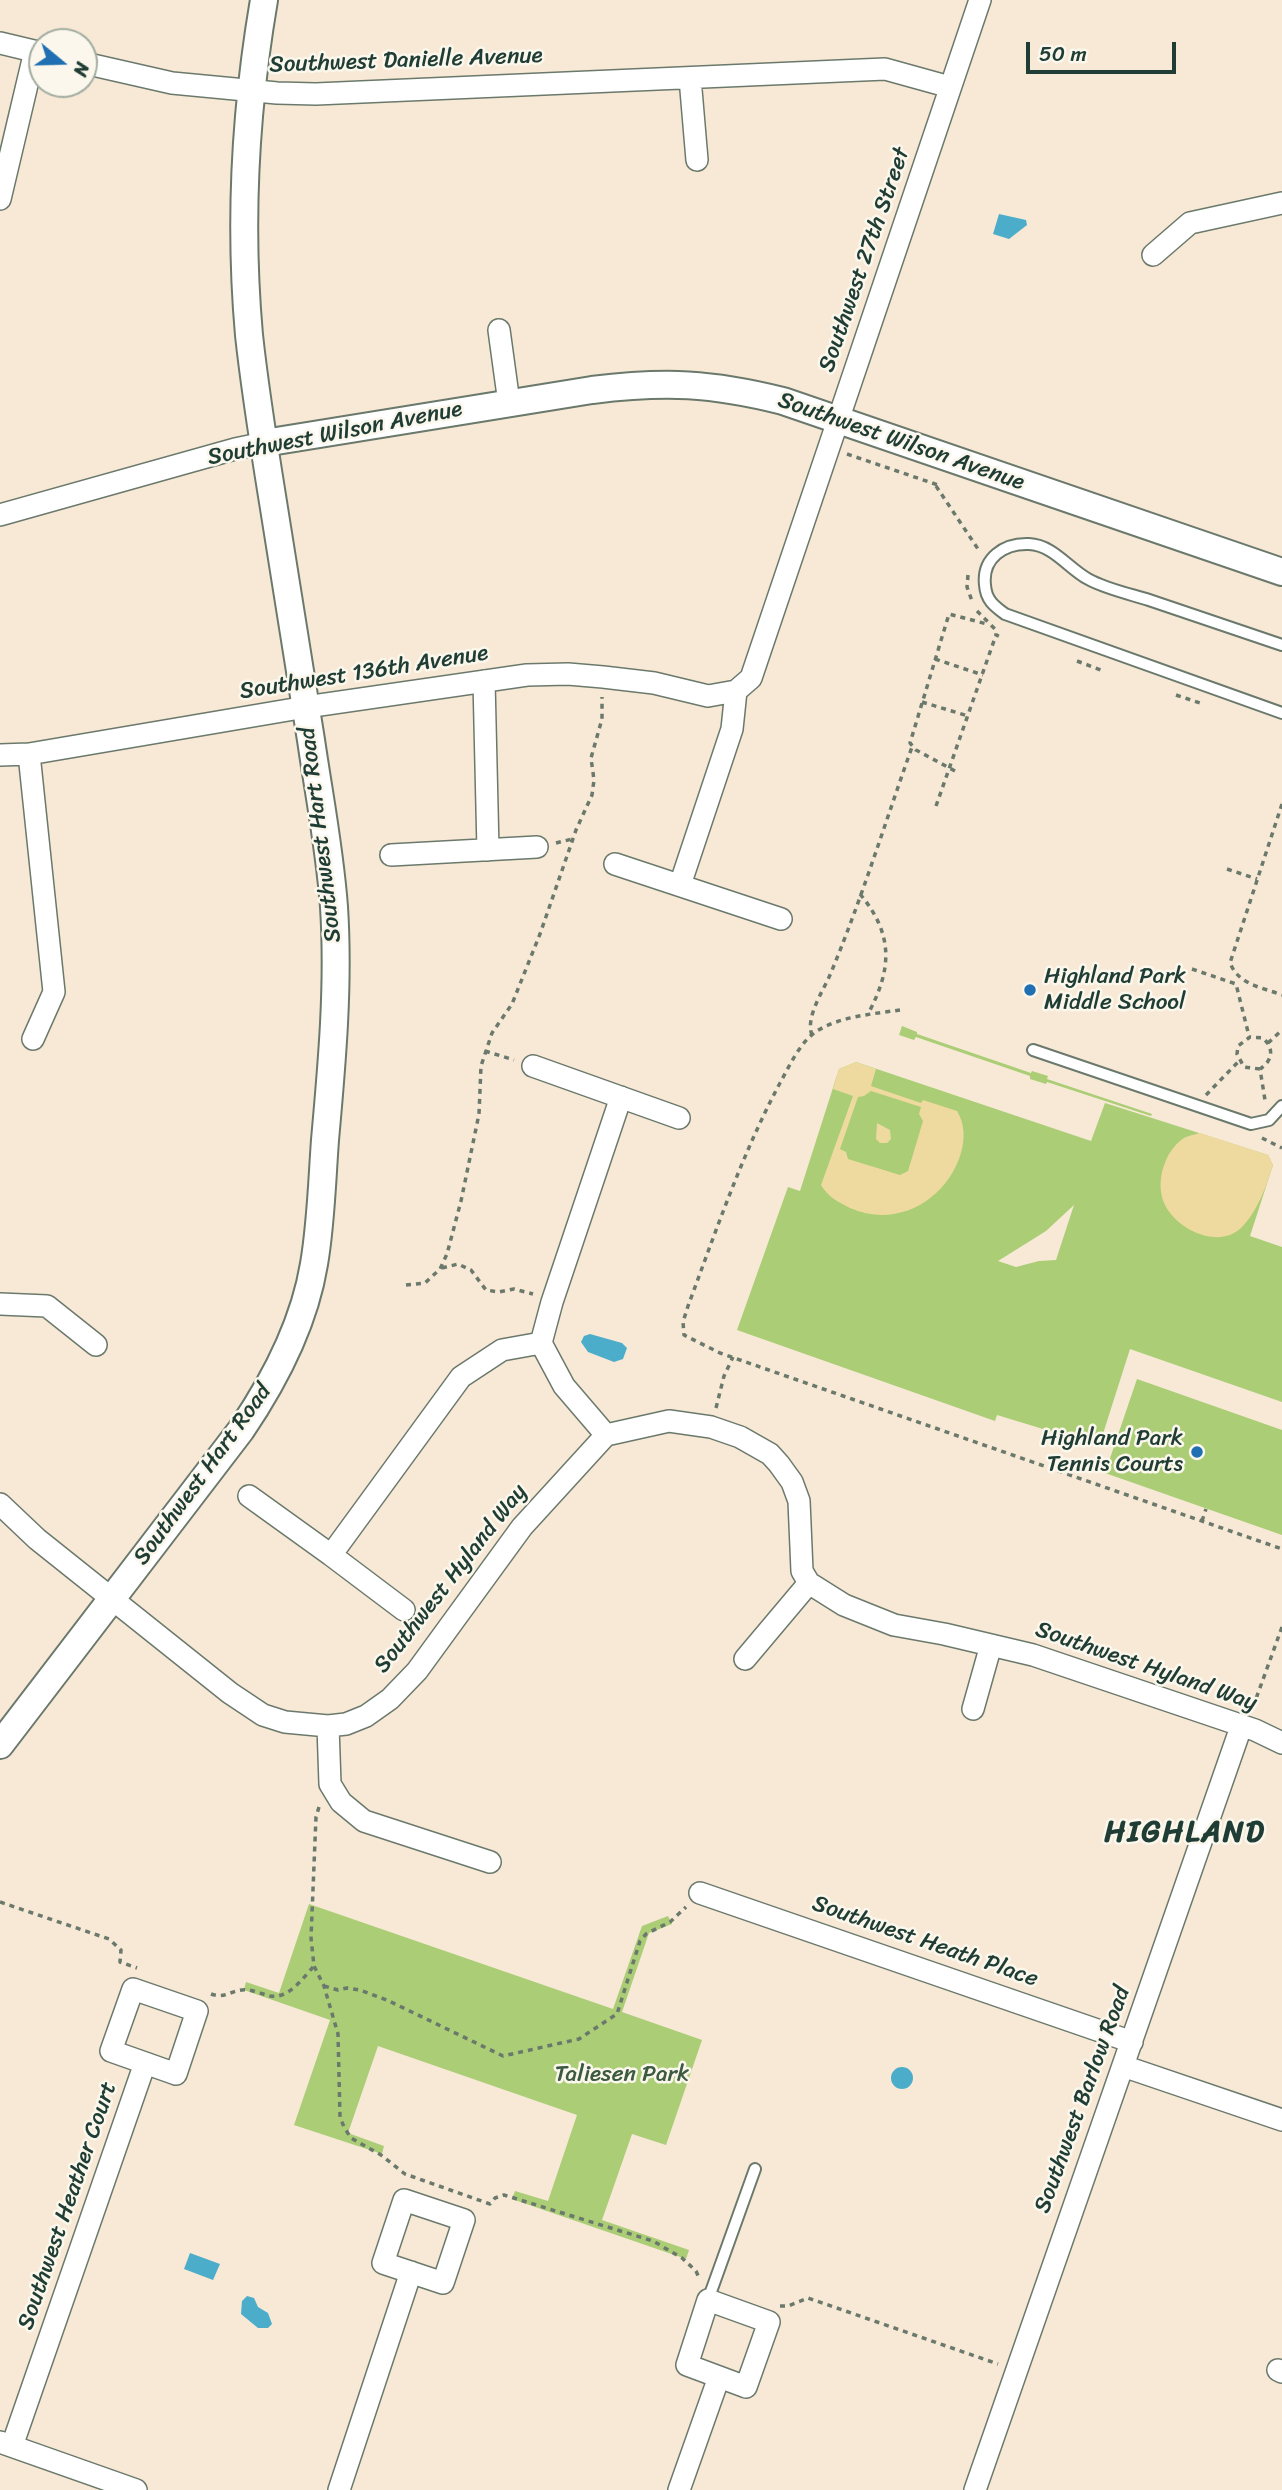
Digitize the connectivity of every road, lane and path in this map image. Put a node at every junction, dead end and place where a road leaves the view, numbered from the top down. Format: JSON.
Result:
{"nodes":[{"id":1,"x":264,"y":0,"type":"edge"},
{"id":2,"x":980,"y":0,"type":"edge"},
{"id":3,"x":0,"y":43,"type":"edge"},
{"id":4,"x":28,"y":50,"type":"edge"},
{"id":5,"x":98,"y":66,"type":"edge"},
{"id":6,"x":690,"y":78,"type":"junction"},
{"id":7,"x":950,"y":87,"type":"junction"},
{"id":8,"x":28,"y":91,"type":"edge"},
{"id":9,"x":251,"y":91,"type":"junction"},
{"id":10,"x":697,"y":160,"type":"dead end"},
{"id":11,"x":0,"y":199,"type":"edge"},
{"id":12,"x":1282,"y":203,"type":"edge"},
{"id":13,"x":1153,"y":255,"type":"dead end"},
{"id":14,"x":499,"y":330,"type":"dead end"},
{"id":15,"x":509,"y":403,"type":"junction"},
{"id":16,"x":838,"y":420,"type":"junction"},
{"id":17,"x":264,"y":443,"type":"junction"},
{"id":18,"x":830,"y":447,"type":"junction"},
{"id":19,"x":0,"y":515,"type":"edge"},
{"id":20,"x":979,"y":551,"type":"dead end"},
{"id":21,"x":1282,"y":572,"type":"edge"},
{"id":22,"x":987,"y":624,"type":"dead end"},
{"id":23,"x":996,"y":635,"type":"dead end"},
{"id":24,"x":1282,"y":645,"type":"edge"},
{"id":25,"x":935,"y":659,"type":"junction"},
{"id":26,"x":1077,"y":662,"type":"dead end"},
{"id":27,"x":1101,"y":670,"type":"dead end"},
{"id":28,"x":982,"y":675,"type":"junction"},
{"id":29,"x":603,"y":677,"type":"junction"},
{"id":30,"x":484,"y":681,"type":"junction"},
{"id":31,"x":736,"y":691,"type":"junction"},
{"id":32,"x":1176,"y":695,"type":"dead end"},
{"id":33,"x":922,"y":702,"type":"junction"},
{"id":34,"x":1200,"y":703,"type":"dead end"},
{"id":35,"x":306,"y":707,"type":"junction"},
{"id":36,"x":1282,"y":713,"type":"edge"},
{"id":37,"x":968,"y":716,"type":"junction"},
{"id":38,"x":912,"y":747,"type":"junction"},
{"id":39,"x":29,"y":754,"type":"junction"},
{"id":40,"x":0,"y":755,"type":"edge"},
{"id":41,"x":953,"y":770,"type":"junction"},
{"id":42,"x":1282,"y":804,"type":"edge"},
{"id":43,"x":936,"y":806,"type":"dead end"},
{"id":44,"x":537,"y":848,"type":"dead end"},
{"id":45,"x":488,"y":850,"type":"junction"},
{"id":46,"x":391,"y":855,"type":"dead end"},
{"id":47,"x":615,"y":864,"type":"dead end"},
{"id":48,"x":1227,"y":869,"type":"dead end"},
{"id":49,"x":1257,"y":879,"type":"junction"},
{"id":50,"x":680,"y":884,"type":"junction"},
{"id":51,"x":860,"y":894,"type":"junction"},
{"id":52,"x":781,"y":919,"type":"dead end"},
{"id":53,"x":1192,"y":969,"type":"dead end"},
{"id":54,"x":1240,"y":979,"type":"junction"},
{"id":55,"x":1236,"y":984,"type":"junction"},
{"id":56,"x":1282,"y":995,"type":"edge"},
{"id":57,"x":900,"y":1010,"type":"dead end"},
{"id":58,"x":869,"y":1014,"type":"junction"},
{"id":59,"x":1282,"y":1030,"type":"edge"},
{"id":60,"x":812,"y":1035,"type":"junction"},
{"id":61,"x":1250,"y":1037,"type":"junction"},
{"id":62,"x":33,"y":1039,"type":"dead end"},
{"id":63,"x":1268,"y":1043,"type":"junction"},
{"id":64,"x":1033,"y":1050,"type":"dead end"},
{"id":65,"x":485,"y":1051,"type":"junction"},
{"id":66,"x":1239,"y":1061,"type":"junction"},
{"id":67,"x":533,"y":1066,"type":"joint"},
{"id":68,"x":1260,"y":1069,"type":"junction"},
{"id":69,"x":621,"y":1097,"type":"junction"},
{"id":70,"x":1196,"y":1105,"type":"junction"},
{"id":71,"x":1282,"y":1106,"type":"edge"},
{"id":72,"x":679,"y":1118,"type":"dead end"},
{"id":73,"x":1269,"y":1120,"type":"junction"},
{"id":74,"x":440,"y":1269,"type":"junction"},
{"id":75,"x":406,"y":1285,"type":"dead end"},
{"id":76,"x":552,"y":1302,"type":"junction"},
{"id":77,"x":0,"y":1304,"type":"edge"},
{"id":78,"x":541,"y":1343,"type":"junction"},
{"id":79,"x":96,"y":1345,"type":"dead end"},
{"id":80,"x":733,"y":1357,"type":"junction"},
{"id":81,"x":720,"y":1393,"type":"dead end"},
{"id":82,"x":606,"y":1435,"type":"junction"},
{"id":83,"x":249,"y":1496,"type":"dead end"},
{"id":84,"x":0,"y":1504,"type":"edge"},
{"id":85,"x":1206,"y":1509,"type":"dead end"},
{"id":86,"x":1202,"y":1521,"type":"junction"},
{"id":87,"x":1282,"y":1549,"type":"edge"},
{"id":88,"x":331,"y":1555,"type":"junction"},
{"id":89,"x":808,"y":1583,"type":"junction"},
{"id":90,"x":113,"y":1598,"type":"junction"},
{"id":91,"x":404,"y":1610,"type":"dead end"},
{"id":92,"x":1282,"y":1627,"type":"edge"},
{"id":93,"x":991,"y":1645,"type":"junction"},
{"id":94,"x":745,"y":1659,"type":"dead end"},
{"id":95,"x":973,"y":1709,"type":"dead end"},
{"id":96,"x":1247,"y":1718,"type":"junction"},
{"id":97,"x":328,"y":1726,"type":"junction"},
{"id":98,"x":1282,"y":1744,"type":"edge"},
{"id":99,"x":0,"y":1745,"type":"edge"},
{"id":100,"x":330,"y":1784,"type":"junction"},
{"id":101,"x":490,"y":1862,"type":"dead end"},
{"id":102,"x":700,"y":1893,"type":"joint"},
{"id":103,"x":0,"y":1902,"type":"edge"},
{"id":104,"x":120,"y":1962,"type":"dead end"},
{"id":105,"x":314,"y":1966,"type":"junction"},
{"id":106,"x":324,"y":1986,"type":"junction"},
{"id":107,"x":228,"y":1996,"type":"dead end"},
{"id":108,"x":1132,"y":2042,"type":"junction"},
{"id":109,"x":145,"y":2063,"type":"junction"},
{"id":110,"x":1123,"y":2066,"type":"junction"},
{"id":111,"x":1282,"y":2120,"type":"edge"},
{"id":112,"x":755,"y":2169,"type":"dead end"},
{"id":113,"x":411,"y":2272,"type":"dead end"},
{"id":114,"x":701,"y":2280,"type":"dead end"},
{"id":115,"x":708,"y":2300,"type":"junction"},
{"id":116,"x":788,"y":2306,"type":"dead end"},
{"id":117,"x":1017,"y":2371,"type":"junction"},
{"id":118,"x":719,"y":2377,"type":"junction"},
{"id":119,"x":6,"y":2444,"type":"edge"},
{"id":120,"x":136,"y":2490,"type":"edge"},
{"id":121,"x":339,"y":2490,"type":"edge"},
{"id":122,"x":679,"y":2490,"type":"edge"},
{"id":123,"x":975,"y":2490,"type":"edge"}],
"edges":[{"from":1,"to":9,"type":"street","name":"Southwest Hart Road"},
{"from":2,"to":7,"type":"street","name":"Southwest 27th Street"},
{"from":3,"to":4,"type":"street"},
{"from":5,"to":9,"type":"street","name":"Southwest Danielle Avenue"},
{"from":6,"to":7,"type":"street","name":"Southwest Danielle Avenue"},
{"from":6,"to":9,"type":"street","name":"Southwest Danielle Avenue"},
{"from":6,"to":10,"type":"street"},
{"from":7,"to":16,"type":"street","name":"Southwest 27th Street"},
{"from":8,"to":11,"type":"street"},
{"from":9,"to":17,"type":"street","name":"Southwest Hart Road"},
{"from":12,"to":13,"type":"street"},
{"from":14,"to":15,"type":"street"},
{"from":15,"to":16,"type":"street","name":"Southwest Wilson Avenue"},
{"from":15,"to":17,"type":"street","name":"Southwest Wilson Avenue"},
{"from":16,"to":18,"type":"street","name":"Southwest 27th Street"},
{"from":16,"to":21,"type":"street","name":"Southwest Wilson Avenue"},
{"from":17,"to":19,"type":"street","name":"Southwest Wilson Avenue"},
{"from":17,"to":35,"type":"street","name":"Southwest Hart Road"},
{"from":18,"to":20,"type":"path"},
{"from":18,"to":31,"type":"street","name":"Southwest 27th Street"},
{"from":22,"to":25,"type":"path"},
{"from":23,"to":28,"type":"path"},
{"from":24,"to":36,"type":"lane"},
{"from":25,"to":28,"type":"path"},
{"from":25,"to":33,"type":"path"},
{"from":26,"to":27,"type":"path"},
{"from":28,"to":37,"type":"path"},
{"from":29,"to":30,"type":"street","name":"Southwest 136th Avenue"},
{"from":29,"to":31,"type":"street","name":"Southwest 136th Avenue"},
{"from":29,"to":65,"type":"path"},
{"from":30,"to":35,"type":"street","name":"Southwest 136th Avenue"},
{"from":30,"to":45,"type":"street"},
{"from":31,"to":50,"type":"street"},
{"from":32,"to":34,"type":"path"},
{"from":33,"to":37,"type":"path"},
{"from":33,"to":38,"type":"path"},
{"from":35,"to":39,"type":"street","name":"Southwest 136th Avenue"},
{"from":35,"to":90,"type":"street","name":"Southwest Hart Road"},
{"from":37,"to":41,"type":"path"},
{"from":38,"to":41,"type":"path"},
{"from":38,"to":51,"type":"path"},
{"from":39,"to":40,"type":"street","name":"Southwest 136th Avenue"},
{"from":39,"to":62,"type":"street"},
{"from":41,"to":43,"type":"path"},
{"from":42,"to":49,"type":"path"},
{"from":44,"to":45,"type":"street"},
{"from":45,"to":46,"type":"street"},
{"from":47,"to":50,"type":"street"},
{"from":48,"to":49,"type":"path"},
{"from":49,"to":54,"type":"path"},
{"from":50,"to":52,"type":"street"},
{"from":51,"to":58,"type":"path"},
{"from":51,"to":60,"type":"path"},
{"from":53,"to":55,"type":"path"},
{"from":54,"to":55,"type":"path"},
{"from":54,"to":56,"type":"path"},
{"from":55,"to":61,"type":"path"},
{"from":57,"to":58,"type":"path"},
{"from":58,"to":60,"type":"path"},
{"from":59,"to":63,"type":"path"},
{"from":60,"to":80,"type":"path"},
{"from":61,"to":63,"type":"path"},
{"from":61,"to":66,"type":"path"},
{"from":63,"to":68,"type":"path"},
{"from":64,"to":70,"type":"lane"},
{"from":65,"to":67,"type":"path"},
{"from":65,"to":74,"type":"path"},
{"from":66,"to":68,"type":"path"},
{"from":66,"to":70,"type":"path"},
{"from":67,"to":69,"type":"street"},
{"from":68,"to":73,"type":"path"},
{"from":69,"to":72,"type":"street"},
{"from":69,"to":76,"type":"street"},
{"from":70,"to":73,"type":"lane"},
{"from":71,"to":73,"type":"lane"},
{"from":74,"to":75,"type":"path"},
{"from":74,"to":76,"type":"path"},
{"from":76,"to":78,"type":"street"},
{"from":77,"to":79,"type":"street"},
{"from":78,"to":82,"type":"street"},
{"from":78,"to":88,"type":"street"},
{"from":80,"to":81,"type":"path"},
{"from":80,"to":86,"type":"path"},
{"from":82,"to":89,"type":"street"},
{"from":82,"to":97,"type":"street","name":"Southwest Hyland Way"},
{"from":83,"to":88,"type":"street"},
{"from":84,"to":90,"type":"street","name":"Southwest Hyland Way"},
{"from":85,"to":86,"type":"path"},
{"from":86,"to":87,"type":"path"},
{"from":88,"to":91,"type":"street"},
{"from":89,"to":93,"type":"street","name":"Southwest Hyland Way"},
{"from":89,"to":94,"type":"street"},
{"from":90,"to":97,"type":"street","name":"Southwest Hyland Way"},
{"from":90,"to":99,"type":"street","name":"Southwest Hart Road"},
{"from":92,"to":96,"type":"path"},
{"from":93,"to":95,"type":"street"},
{"from":93,"to":96,"type":"street","name":"Southwest Hyland Way"},
{"from":96,"to":98,"type":"street","name":"Southwest Hyland Way"},
{"from":96,"to":108,"type":"street","name":"Southwest Barlow Road"},
{"from":97,"to":100,"type":"street"},
{"from":100,"to":101,"type":"street"},
{"from":100,"to":105,"type":"path"},
{"from":102,"to":106,"type":"path"},
{"from":102,"to":108,"type":"street","name":"Southwest Heath Place"},
{"from":103,"to":104,"type":"path"},
{"from":105,"to":106,"type":"path"},
{"from":105,"to":107,"type":"path"},
{"from":106,"to":114,"type":"path"},
{"from":108,"to":110,"type":"street","name":"Southwest Barlow Road"},
{"from":109,"to":109,"type":"street","name":"Southwest Heather Court"},
{"from":109,"to":119,"type":"street","name":"Southwest Heather Court"},
{"from":110,"to":111,"type":"street"},
{"from":110,"to":117,"type":"street","name":"Southwest Barlow Road"},
{"from":112,"to":115,"type":"lane"},
{"from":113,"to":121,"type":"street"},
{"from":115,"to":118,"type":"street"},
{"from":115,"to":118,"type":"street"},
{"from":116,"to":117,"type":"path"},
{"from":117,"to":123,"type":"street","name":"Southwest Barlow Road"},
{"from":118,"to":122,"type":"street"},
{"from":119,"to":120,"type":"street"}]}
